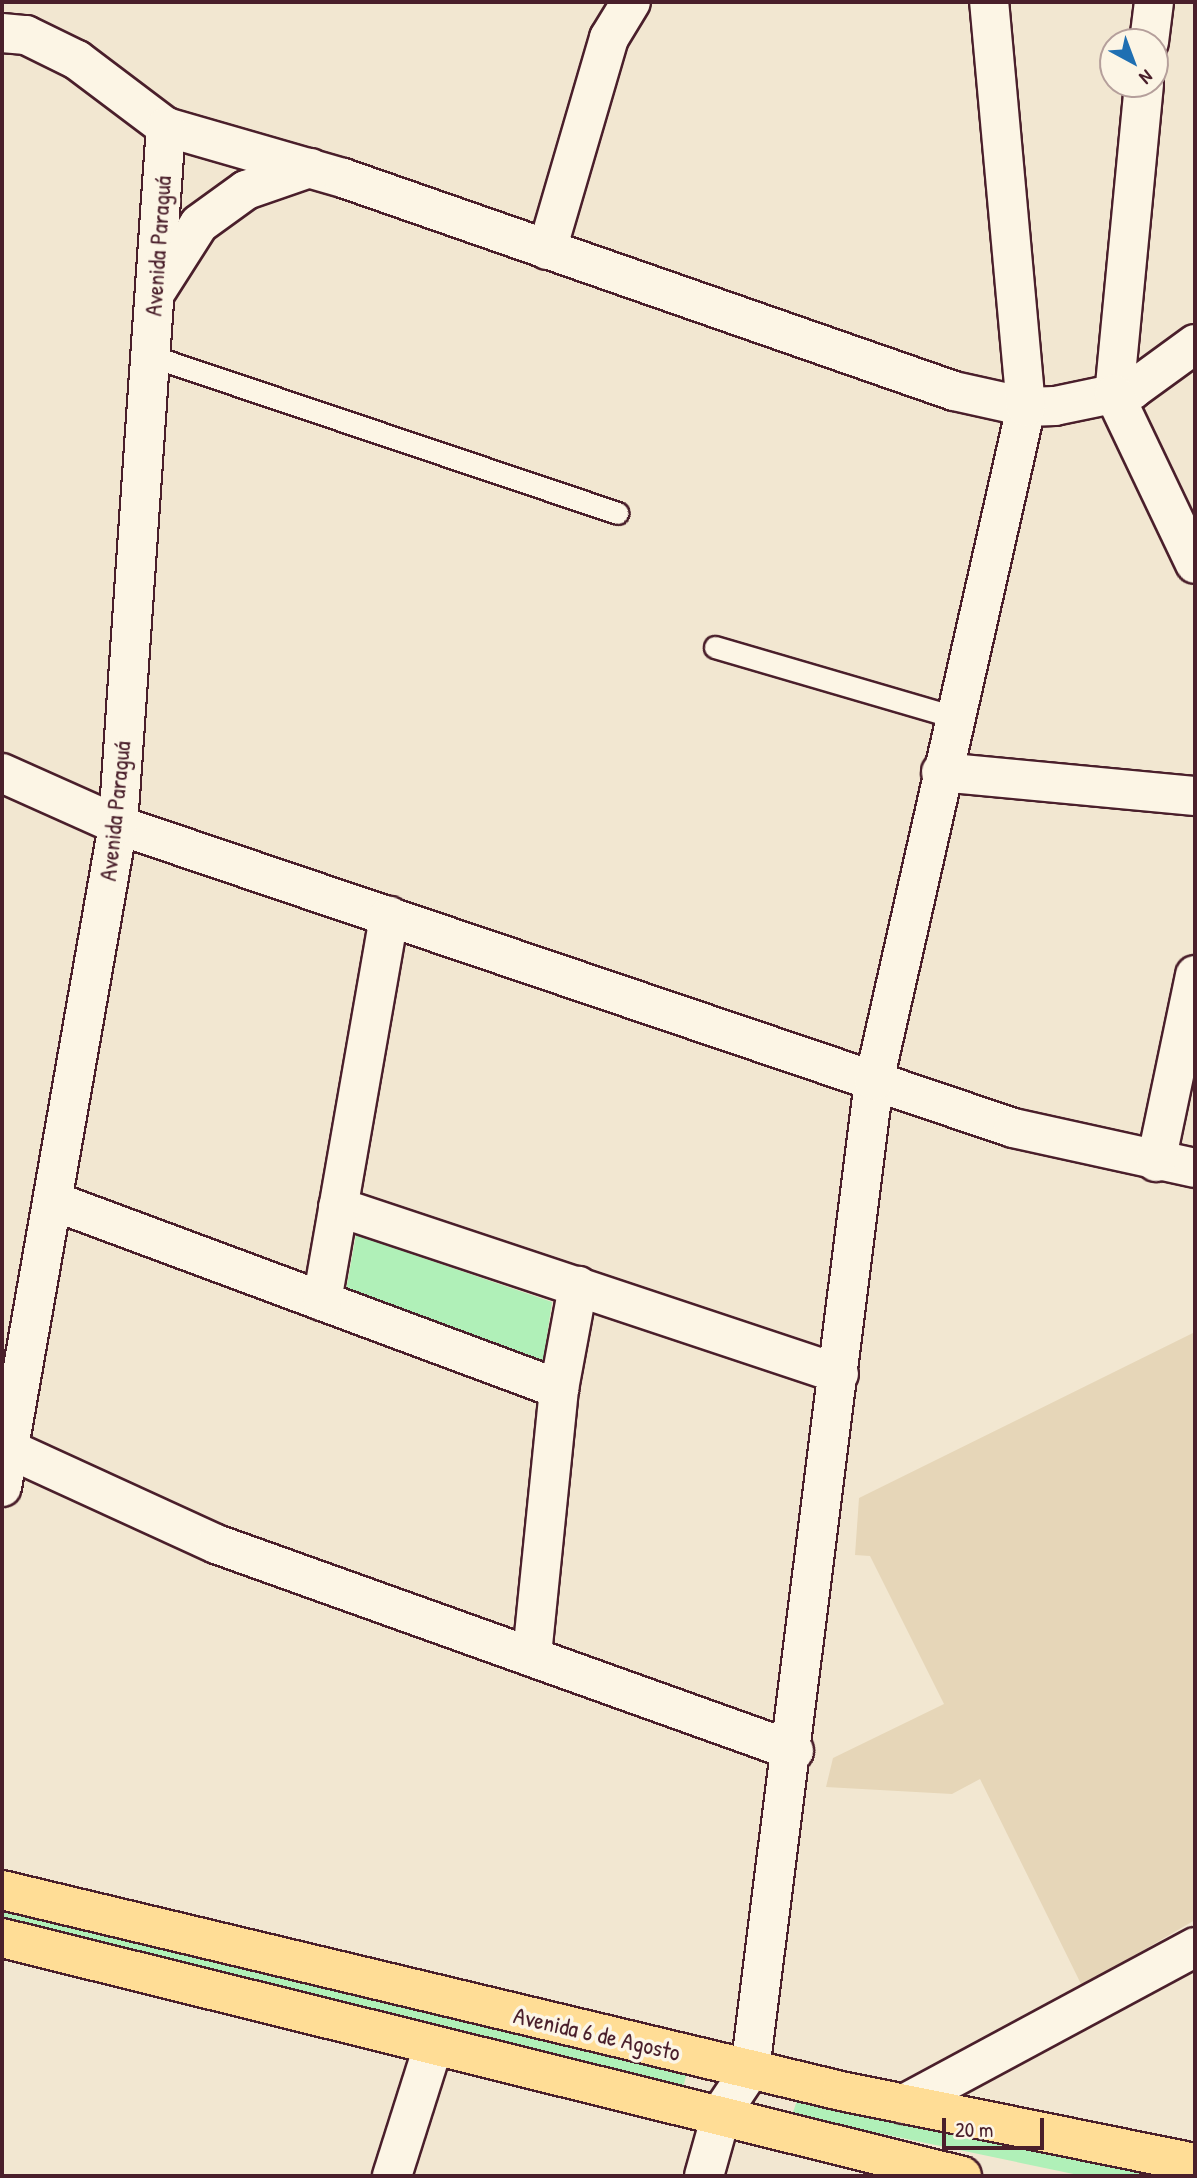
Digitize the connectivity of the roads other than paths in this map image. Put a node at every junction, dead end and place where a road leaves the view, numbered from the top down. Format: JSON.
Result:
{"nodes":[{"id":1,"x":631,"y":2,"type":"edge"},
{"id":2,"x":989,"y":2,"type":"edge"},
{"id":3,"x":1154,"y":2,"type":"edge"},
{"id":4,"x":1151,"y":28,"type":"edge"},
{"id":5,"x":2,"y":33,"type":"edge"},
{"id":6,"x":1143,"y":98,"type":"edge"},
{"id":7,"x":166,"y":127,"type":"junction"},
{"id":8,"x":310,"y":168,"type":"junction"},
{"id":9,"x":547,"y":250,"type":"junction"},
{"id":10,"x":155,"y":294,"type":"junction"},
{"id":11,"x":1195,"y":344,"type":"edge"},
{"id":12,"x":150,"y":356,"type":"junction"},
{"id":13,"x":1114,"y":394,"type":"junction"},
{"id":14,"x":1026,"y":407,"type":"junction"},
{"id":15,"x":617,"y":513,"type":"dead end"},
{"id":16,"x":1195,"y":564,"type":"edge"},
{"id":17,"x":715,"y":647,"type":"dead end"},
{"id":18,"x":954,"y":717,"type":"junction"},
{"id":19,"x":941,"y":772,"type":"junction"},
{"id":20,"x":2,"y":773,"type":"edge"},
{"id":21,"x":1195,"y":796,"type":"edge"},
{"id":22,"x":118,"y":824,"type":"junction"},
{"id":23,"x":389,"y":916,"type":"junction"},
{"id":24,"x":1195,"y":975,"type":"edge"},
{"id":25,"x":874,"y":1081,"type":"junction"},
{"id":26,"x":1156,"y":1162,"type":"junction"},
{"id":27,"x":1195,"y":1168,"type":"edge"},
{"id":28,"x":53,"y":1201,"type":"junction"},
{"id":29,"x":338,"y":1206,"type":"junction"},
{"id":30,"x":578,"y":1286,"type":"junction"},
{"id":31,"x":322,"y":1301,"type":"junction"},
{"id":32,"x":839,"y":1374,"type":"junction"},
{"id":33,"x":559,"y":1389,"type":"junction"},
{"id":34,"x":6,"y":1448,"type":"edge"},
{"id":35,"x":2,"y":1487,"type":"edge"},
{"id":36,"x":532,"y":1657,"type":"junction"},
{"id":37,"x":794,"y":1751,"type":"junction"},
{"id":38,"x":2,"y":1890,"type":"edge"},
{"id":39,"x":2,"y":1938,"type":"edge"},
{"id":40,"x":1195,"y":1947,"type":"edge"},
{"id":41,"x":433,"y":2046,"type":"junction"},
{"id":42,"x":750,"y":2070,"type":"junction"},
{"id":43,"x":904,"y":2104,"type":"junction"},
{"id":44,"x":722,"y":2112,"type":"junction"},
{"id":45,"x":1195,"y":2163,"type":"edge"},
{"id":46,"x":393,"y":2176,"type":"edge"},
{"id":47,"x":704,"y":2176,"type":"edge"},
{"id":48,"x":962,"y":2176,"type":"edge"}],
"edges":[{"from":1,"to":9,"type":"street"},
{"from":2,"to":14,"type":"street"},
{"from":3,"to":4,"type":"street"},
{"from":5,"to":7,"type":"street"},
{"from":6,"to":13,"type":"street"},
{"from":7,"to":8,"type":"street"},
{"from":7,"to":10,"type":"street","name":"Avenida Paraguá"},
{"from":8,"to":9,"type":"street"},
{"from":8,"to":10,"type":"street"},
{"from":9,"to":14,"type":"street"},
{"from":10,"to":12,"type":"street","name":"Avenida Paraguá"},
{"from":11,"to":13,"type":"street"},
{"from":12,"to":15,"type":"lane"},
{"from":12,"to":22,"type":"street","name":"Avenida Paraguá"},
{"from":13,"to":14,"type":"street"},
{"from":13,"to":16,"type":"street"},
{"from":14,"to":18,"type":"street"},
{"from":17,"to":18,"type":"lane"},
{"from":18,"to":19,"type":"street"},
{"from":19,"to":21,"type":"street"},
{"from":19,"to":25,"type":"street"},
{"from":20,"to":22,"type":"street"},
{"from":22,"to":23,"type":"street"},
{"from":22,"to":28,"type":"street","name":"Avenida Paraguá"},
{"from":23,"to":25,"type":"street"},
{"from":23,"to":29,"type":"street"},
{"from":24,"to":26,"type":"street"},
{"from":25,"to":26,"type":"street"},
{"from":25,"to":32,"type":"street"},
{"from":26,"to":27,"type":"street"},
{"from":28,"to":31,"type":"street"},
{"from":28,"to":34,"type":"street","name":"Avenida Paraguá"},
{"from":29,"to":30,"type":"street"},
{"from":29,"to":31,"type":"street"},
{"from":30,"to":32,"type":"street"},
{"from":30,"to":33,"type":"street"},
{"from":31,"to":33,"type":"street"},
{"from":32,"to":37,"type":"street"},
{"from":33,"to":36,"type":"street"},
{"from":34,"to":35,"type":"street","name":"Avenida Paraguá"},
{"from":34,"to":36,"type":"street"},
{"from":36,"to":37,"type":"street"},
{"from":37,"to":42,"type":"street"},
{"from":38,"to":42,"type":"highway","name":"Avenida 6 de Agosto"},
{"from":39,"to":41,"type":"highway","name":"Avenida 6 de Agosto"},
{"from":40,"to":43,"type":"street"},
{"from":41,"to":44,"type":"highway","name":"Avenida 6 de Agosto"},
{"from":41,"to":46,"type":"street"},
{"from":42,"to":43,"type":"highway","name":"Avenida 6 de Agosto"},
{"from":42,"to":44,"type":"street"},
{"from":43,"to":45,"type":"highway","name":"Avenida 6 de Agosto"},
{"from":44,"to":47,"type":"street"},
{"from":44,"to":48,"type":"highway","name":"Avenida 6 de Agosto"}]}
